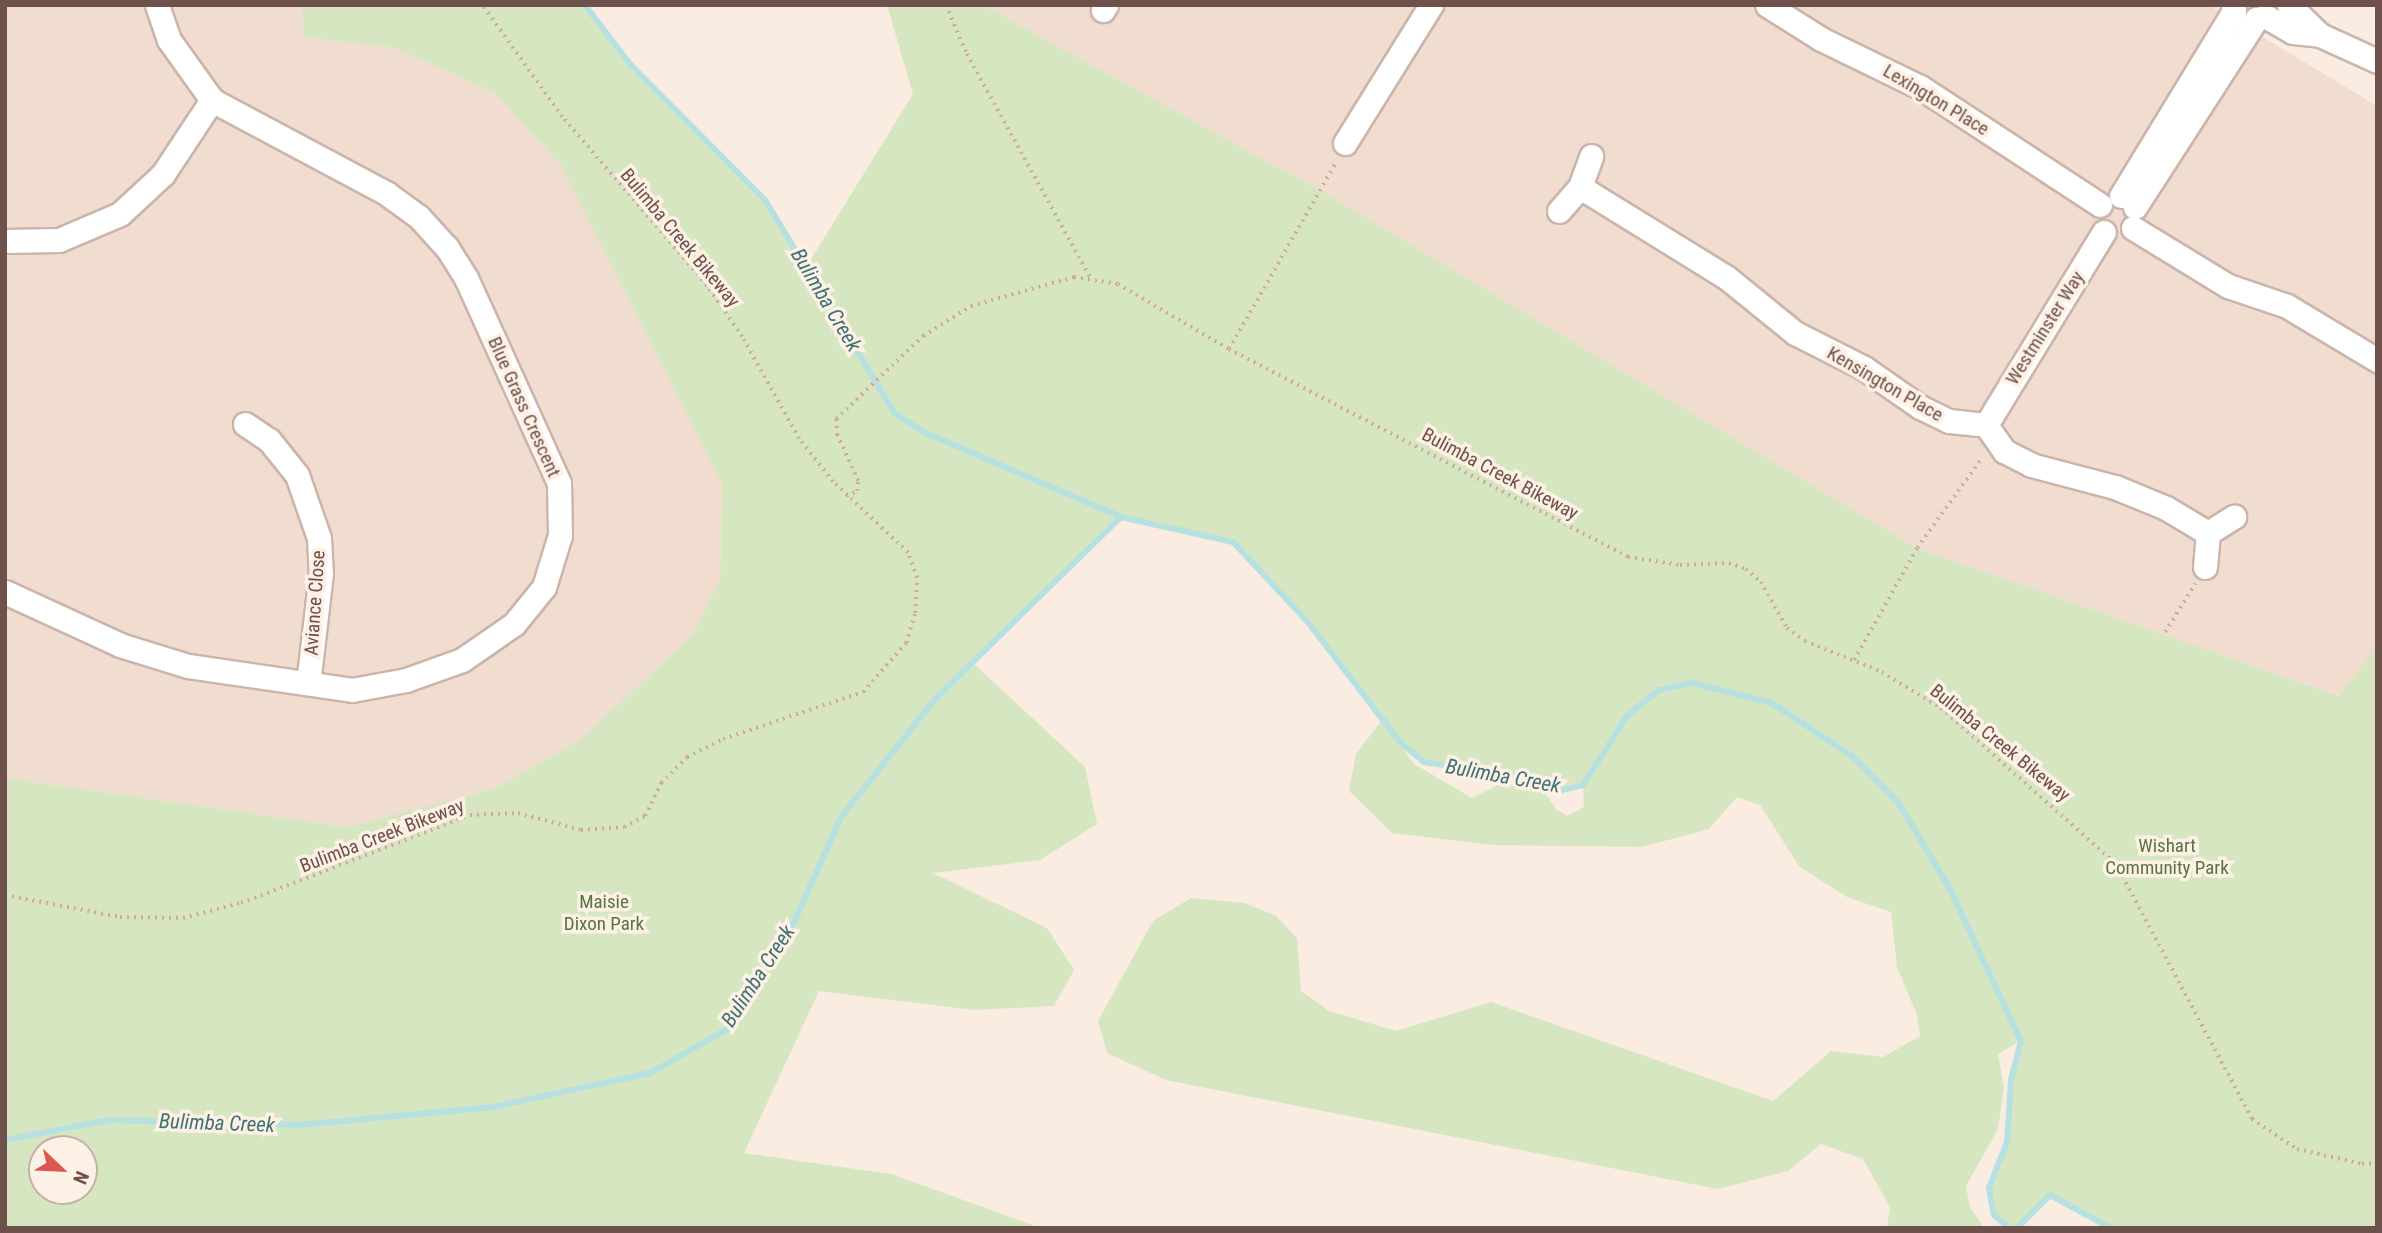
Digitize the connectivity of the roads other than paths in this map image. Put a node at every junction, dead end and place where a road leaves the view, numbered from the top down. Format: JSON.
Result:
{"nodes":[{"id":1,"x":157,"y":5,"type":"edge"},
{"id":2,"x":1431,"y":5,"type":"edge"},
{"id":3,"x":1767,"y":5,"type":"edge"},
{"id":4,"x":2233,"y":5,"type":"edge"},
{"id":5,"x":2289,"y":5,"type":"edge"},
{"id":6,"x":2264,"y":13,"type":"edge"},
{"id":7,"x":2320,"y":34,"type":"junction"},
{"id":8,"x":2377,"y":61,"type":"edge"},
{"id":9,"x":212,"y":100,"type":"junction"},
{"id":10,"x":1345,"y":143,"type":"road end"},
{"id":11,"x":1591,"y":156,"type":"dead end"},
{"id":12,"x":1580,"y":187,"type":"junction"},
{"id":13,"x":2122,"y":209,"type":"junction"},
{"id":14,"x":1559,"y":211,"type":"dead end"},
{"id":15,"x":5,"y":241,"type":"edge"},
{"id":16,"x":2377,"y":360,"type":"edge"},
{"id":17,"x":246,"y":424,"type":"dead end"},
{"id":18,"x":1991,"y":431,"type":"junction"},
{"id":19,"x":2234,"y":517,"type":"dead end"},
{"id":20,"x":2208,"y":533,"type":"junction"},
{"id":21,"x":2205,"y":567,"type":"road end"},
{"id":22,"x":5,"y":592,"type":"edge"},
{"id":23,"x":308,"y":683,"type":"junction"}],
"edges":[{"from":1,"to":9,"type":"street","name":"Blue Grass Crescent"},
{"from":2,"to":10,"type":"street"},
{"from":3,"to":13,"type":"street","name":"Lexington Place"},
{"from":4,"to":6,"type":"street"},
{"from":4,"to":13,"type":"street"},
{"from":5,"to":7,"type":"street"},
{"from":6,"to":7,"type":"street"},
{"from":6,"to":13,"type":"street"},
{"from":7,"to":8,"type":"street"},
{"from":9,"to":15,"type":"street"},
{"from":9,"to":23,"type":"street","name":"Blue Grass Crescent"},
{"from":11,"to":12,"type":"street"},
{"from":12,"to":14,"type":"street"},
{"from":12,"to":18,"type":"street","name":"Kensington Place"},
{"from":13,"to":16,"type":"street","name":"Lexington Place"},
{"from":13,"to":18,"type":"street","name":"Westminster Way"},
{"from":17,"to":23,"type":"street","name":"Aviance Close"},
{"from":18,"to":20,"type":"street"},
{"from":19,"to":20,"type":"street"},
{"from":20,"to":21,"type":"street"},
{"from":22,"to":23,"type":"street","name":"Blue Grass Crescent"}]}
